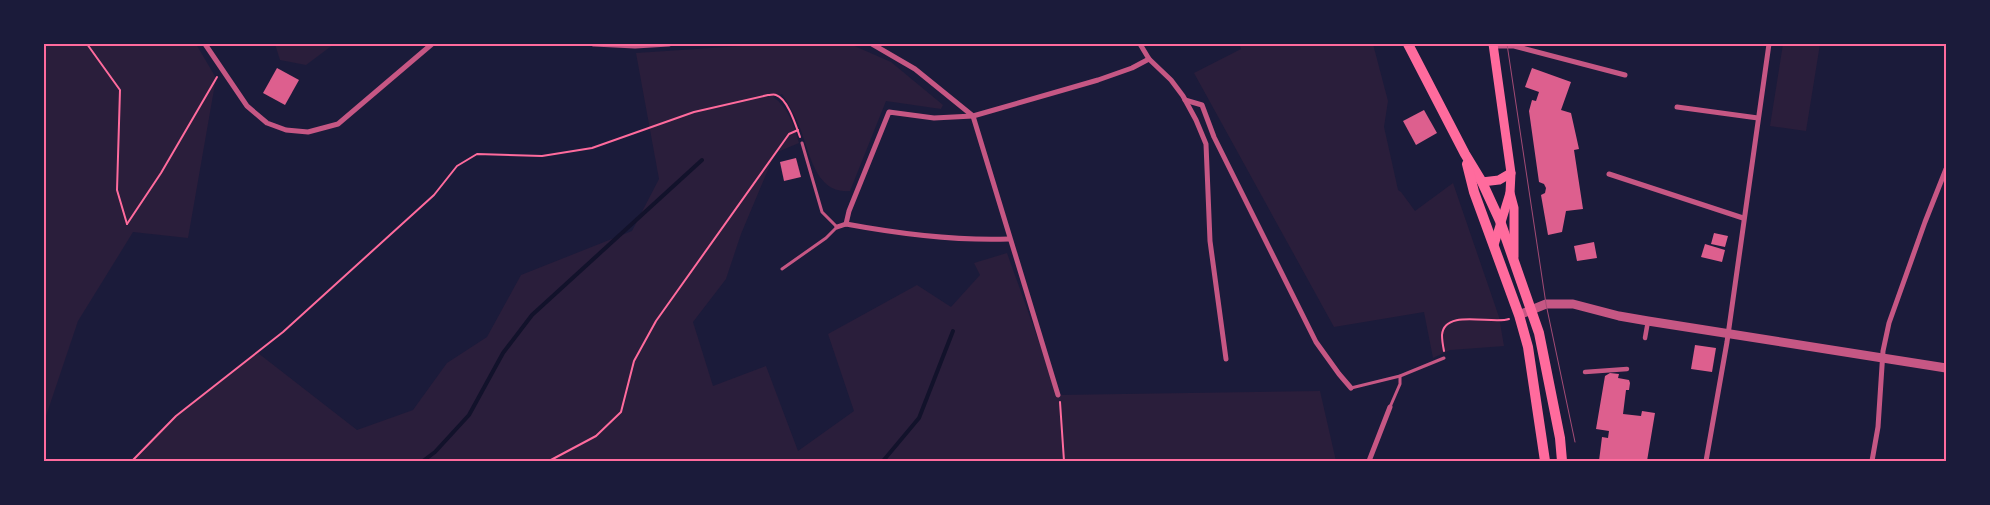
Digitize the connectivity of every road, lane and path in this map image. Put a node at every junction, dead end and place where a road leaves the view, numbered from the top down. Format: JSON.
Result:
{"nodes":[{"id":1,"x":87,"y":44,"type":"edge"},
{"id":2,"x":205,"y":44,"type":"edge"},
{"id":3,"x":432,"y":44,"type":"edge"},
{"id":4,"x":594,"y":44,"type":"edge"},
{"id":5,"x":668,"y":44,"type":"edge"},
{"id":6,"x":872,"y":44,"type":"edge"},
{"id":7,"x":1140,"y":44,"type":"edge"},
{"id":8,"x":1408,"y":44,"type":"edge"},
{"id":9,"x":1769,"y":44,"type":"edge"},
{"id":10,"x":1493,"y":45,"type":"edge"},
{"id":11,"x":1149,"y":59,"type":"junction"},
{"id":12,"x":222,"y":72,"type":"junction"},
{"id":13,"x":1625,"y":75,"type":"dead end"},
{"id":14,"x":1185,"y":100,"type":"junction"},
{"id":15,"x":1677,"y":107,"type":"dead end"},
{"id":16,"x":973,"y":116,"type":"junction"},
{"id":17,"x":1758,"y":118,"type":"junction"},
{"id":18,"x":798,"y":130,"type":"junction"},
{"id":19,"x":802,"y":143,"type":"joint"},
{"id":20,"x":1465,"y":154,"type":"junction"},
{"id":21,"x":1946,"y":169,"type":"edge"},
{"id":22,"x":1511,"y":173,"type":"junction"},
{"id":23,"x":1609,"y":174,"type":"dead end"},
{"id":24,"x":1482,"y":182,"type":"junction"},
{"id":25,"x":1510,"y":193,"type":"junction"},
{"id":26,"x":1743,"y":218,"type":"junction"},
{"id":27,"x":1500,"y":221,"type":"junction"},
{"id":28,"x":846,"y":224,"type":"junction"},
{"id":29,"x":837,"y":227,"type":"junction"},
{"id":30,"x":1009,"y":239,"type":"junction"},
{"id":31,"x":1494,"y":245,"type":"junction"},
{"id":32,"x":1514,"y":260,"type":"junction"},
{"id":33,"x":782,"y":269,"type":"dead end"},
{"id":34,"x":1530,"y":309,"type":"junction"},
{"id":35,"x":1519,"y":315,"type":"junction"},
{"id":36,"x":1648,"y":322,"type":"junction"},
{"id":37,"x":1728,"y":334,"type":"junction"},
{"id":38,"x":1645,"y":338,"type":"dead end"},
{"id":39,"x":1444,"y":358,"type":"joint"},
{"id":40,"x":1226,"y":359,"type":"dead end"},
{"id":41,"x":1882,"y":359,"type":"junction"},
{"id":42,"x":1946,"y":368,"type":"edge"},
{"id":43,"x":1627,"y":369,"type":"dead end"},
{"id":44,"x":1585,"y":372,"type":"dead end"},
{"id":45,"x":1400,"y":376,"type":"junction"},
{"id":46,"x":1351,"y":388,"type":"joint"},
{"id":47,"x":1058,"y":395,"type":"joint"},
{"id":48,"x":1390,"y":407,"type":"joint"},
{"id":49,"x":132,"y":461,"type":"edge"},
{"id":50,"x":550,"y":461,"type":"edge"},
{"id":51,"x":1064,"y":461,"type":"edge"},
{"id":52,"x":1368,"y":461,"type":"edge"},
{"id":53,"x":1545,"y":461,"type":"edge"},
{"id":54,"x":1562,"y":461,"type":"edge"},
{"id":55,"x":1706,"y":461,"type":"edge"},
{"id":56,"x":1872,"y":461,"type":"edge"}],
"edges":[{"from":1,"to":12,"type":"path"},
{"from":2,"to":12,"type":"street"},
{"from":3,"to":12,"type":"street"},
{"from":4,"to":5,"type":"street"},
{"from":6,"to":16,"type":"street"},
{"from":7,"to":11,"type":"street"},
{"from":8,"to":20,"type":"main road"},
{"from":9,"to":17,"type":"street"},
{"from":10,"to":13,"type":"street"},
{"from":10,"to":22,"type":"main road"},
{"from":11,"to":14,"type":"street"},
{"from":11,"to":16,"type":"street"},
{"from":14,"to":40,"type":"street"},
{"from":14,"to":46,"type":"street"},
{"from":15,"to":17,"type":"street"},
{"from":16,"to":28,"type":"street"},
{"from":16,"to":30,"type":"street"},
{"from":17,"to":26,"type":"street"},
{"from":18,"to":19,"type":"path"},
{"from":18,"to":49,"type":"path"},
{"from":18,"to":50,"type":"path"},
{"from":19,"to":29,"type":"lane"},
{"from":20,"to":24,"type":"main road"},
{"from":20,"to":31,"type":"main road"},
{"from":21,"to":41,"type":"street"},
{"from":22,"to":24,"type":"main road"},
{"from":22,"to":25,"type":"main road"},
{"from":23,"to":26,"type":"street"},
{"from":24,"to":27,"type":"main road"},
{"from":25,"to":27,"type":"main road"},
{"from":25,"to":32,"type":"main road"},
{"from":26,"to":37,"type":"street"},
{"from":27,"to":31,"type":"main road"},
{"from":27,"to":32,"type":"main road"},
{"from":28,"to":29,"type":"street"},
{"from":28,"to":30,"type":"street"},
{"from":29,"to":33,"type":"lane"},
{"from":30,"to":47,"type":"street"},
{"from":31,"to":35,"type":"main road"},
{"from":32,"to":34,"type":"main road"},
{"from":34,"to":35,"type":"street"},
{"from":34,"to":36,"type":"street"},
{"from":34,"to":54,"type":"main road"},
{"from":35,"to":39,"type":"path"},
{"from":35,"to":53,"type":"main road"},
{"from":36,"to":37,"type":"street"},
{"from":36,"to":38,"type":"street"},
{"from":37,"to":41,"type":"street"},
{"from":37,"to":55,"type":"street"},
{"from":39,"to":45,"type":"lane"},
{"from":41,"to":42,"type":"street"},
{"from":41,"to":56,"type":"street"},
{"from":43,"to":44,"type":"street"},
{"from":45,"to":46,"type":"lane"},
{"from":45,"to":48,"type":"lane"},
{"from":47,"to":51,"type":"path"},
{"from":48,"to":52,"type":"street"}]}
